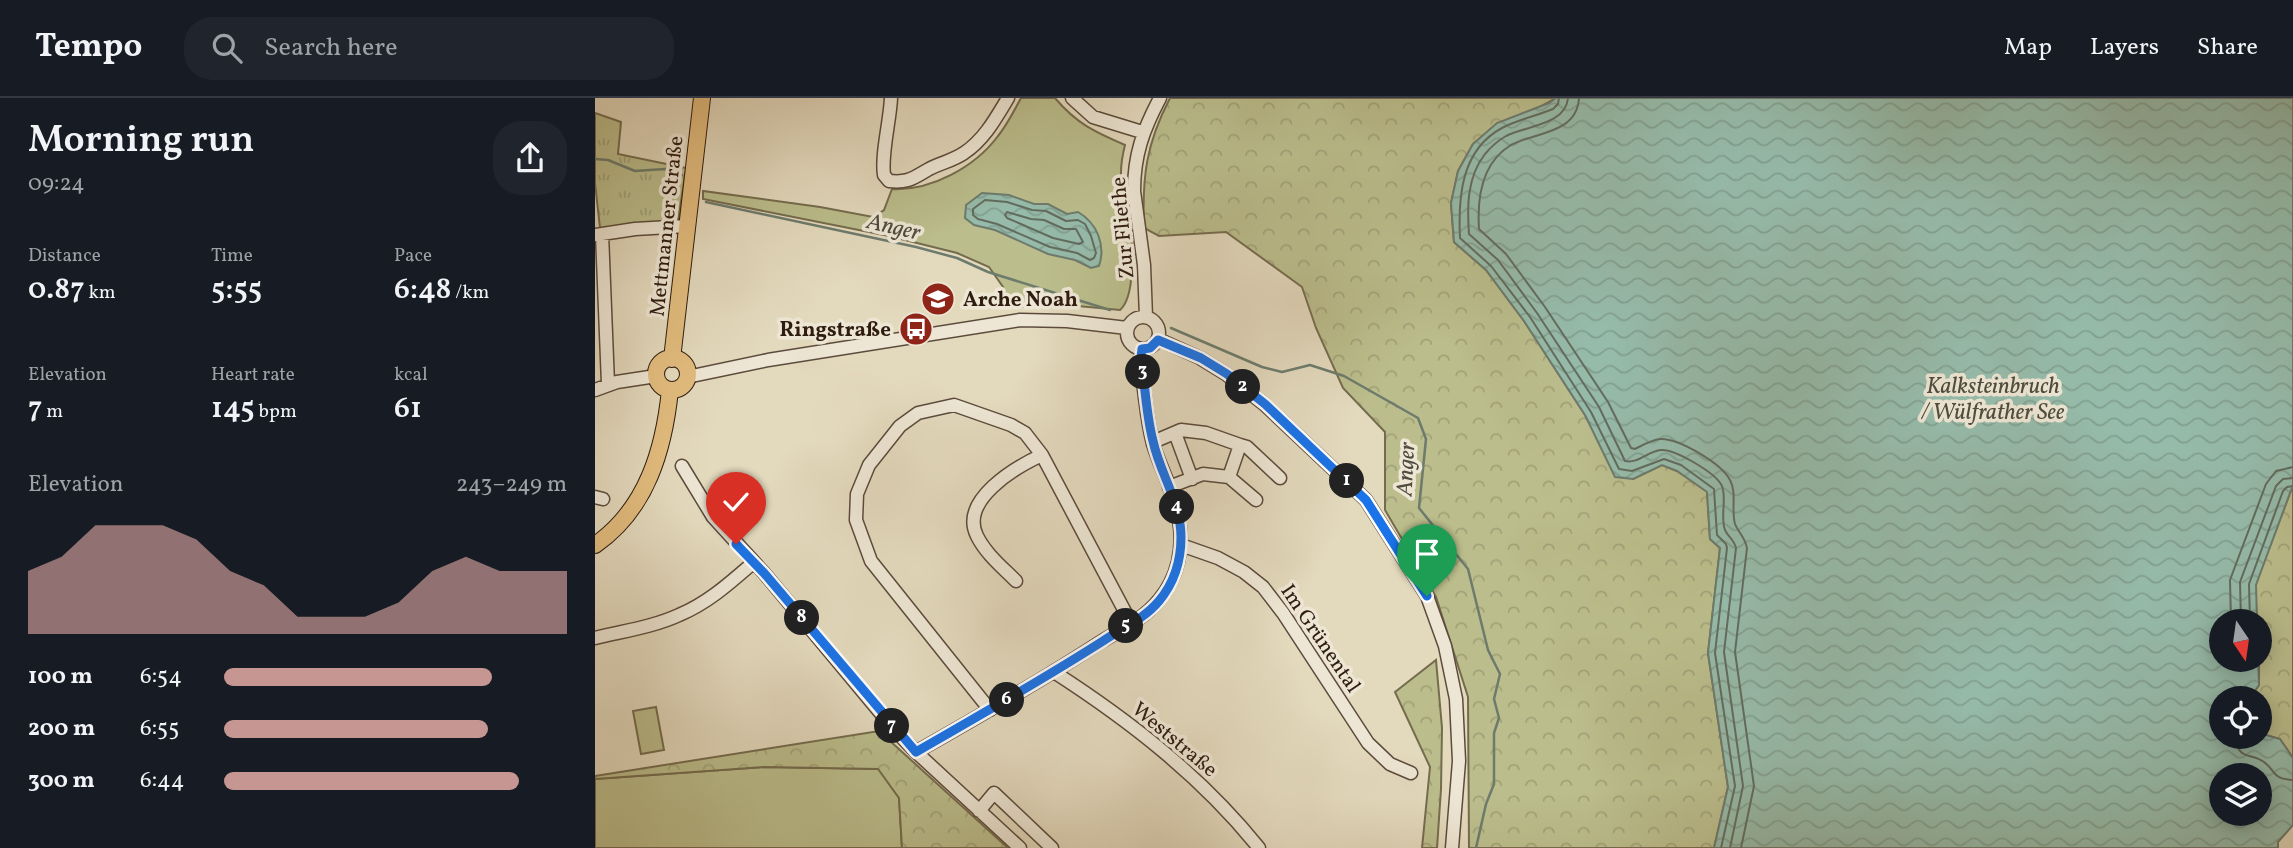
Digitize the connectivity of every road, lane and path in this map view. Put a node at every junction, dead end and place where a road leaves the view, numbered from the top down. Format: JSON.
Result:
{"nodes":[{"id":1,"x":702,"y":98,"type":"edge"},
{"id":2,"x":891,"y":98,"type":"edge"},
{"id":3,"x":1008,"y":98,"type":"edge"},
{"id":4,"x":1072,"y":98,"type":"edge"},
{"id":5,"x":1160,"y":98,"type":"edge"},
{"id":6,"x":1142,"y":132,"type":"junction"},
{"id":7,"x":687,"y":226,"type":"junction"},
{"id":8,"x":599,"y":234,"type":"edge"},
{"id":9,"x":1146,"y":317,"type":"junction"},
{"id":10,"x":1127,"y":328,"type":"junction"},
{"id":11,"x":1158,"y":340,"type":"junction"},
{"id":12,"x":1142,"y":349,"type":"junction"},
{"id":13,"x":672,"y":359,"type":"junction"},
{"id":14,"x":656,"y":376,"type":"junction"},
{"id":15,"x":687,"y":377,"type":"junction"},
{"id":16,"x":608,"y":384,"type":"junction"},
{"id":17,"x":595,"y":390,"type":"edge"},
{"id":18,"x":670,"y":390,"type":"junction"},
{"id":19,"x":1175,"y":433,"type":"junction"},
{"id":20,"x":1153,"y":442,"type":"junction"},
{"id":21,"x":1240,"y":445,"type":"junction"},
{"id":22,"x":1042,"y":455,"type":"junction"},
{"id":23,"x":682,"y":466,"type":"dead end"},
{"id":24,"x":1229,"y":477,"type":"junction"},
{"id":25,"x":1280,"y":478,"type":"dead end"},
{"id":26,"x":1192,"y":479,"type":"junction"},
{"id":27,"x":1170,"y":487,"type":"junction"},
{"id":28,"x":1257,"y":500,"type":"dead end"},
{"id":29,"x":595,"y":545,"type":"edge"},
{"id":30,"x":1181,"y":545,"type":"junction"},
{"id":31,"x":754,"y":562,"type":"junction"},
{"id":32,"x":1016,"y":581,"type":"dead end"},
{"id":33,"x":1131,"y":623,"type":"junction"},
{"id":34,"x":595,"y":638,"type":"edge"},
{"id":35,"x":1054,"y":673,"type":"junction"},
{"id":36,"x":990,"y":710,"type":"junction"},
{"id":37,"x":916,"y":752,"type":"junction"},
{"id":38,"x":1412,"y":773,"type":"dead end"},
{"id":39,"x":979,"y":811,"type":"junction"},
{"id":40,"x":1020,"y":848,"type":"edge"},
{"id":41,"x":1052,"y":848,"type":"edge"},
{"id":42,"x":1259,"y":848,"type":"edge"},
{"id":43,"x":1452,"y":848,"type":"edge"}],
"edges":[{"from":1,"to":7,"type":"main road","name":"Mettmanner Straße"},
{"from":2,"to":3,"type":"street"},
{"from":4,"to":6,"type":"street"},
{"from":5,"to":6,"type":"street","name":"Zur Fliethe"},
{"from":6,"to":9,"type":"street","name":"Zur Fliethe"},
{"from":7,"to":8,"type":"street"},
{"from":7,"to":13,"type":"main road","name":"Mettmanner Straße"},
{"from":8,"to":16,"type":"street"},
{"from":9,"to":10,"type":"street"},
{"from":9,"to":11,"type":"street"},
{"from":10,"to":12,"type":"street"},
{"from":10,"to":15,"type":"street"},
{"from":11,"to":12,"type":"street"},
{"from":11,"to":43,"type":"street"},
{"from":12,"to":20,"type":"street"},
{"from":13,"to":14,"type":"main road"},
{"from":13,"to":15,"type":"main road"},
{"from":14,"to":16,"type":"street"},
{"from":14,"to":18,"type":"main road"},
{"from":15,"to":18,"type":"main road"},
{"from":16,"to":17,"type":"street"},
{"from":18,"to":29,"type":"main road"},
{"from":19,"to":20,"type":"street"},
{"from":19,"to":21,"type":"street"},
{"from":19,"to":26,"type":"street"},
{"from":20,"to":27,"type":"street"},
{"from":21,"to":24,"type":"street"},
{"from":21,"to":25,"type":"street"},
{"from":22,"to":32,"type":"street"},
{"from":22,"to":33,"type":"street"},
{"from":22,"to":36,"type":"street"},
{"from":23,"to":31,"type":"street"},
{"from":24,"to":26,"type":"street"},
{"from":24,"to":28,"type":"street"},
{"from":26,"to":27,"type":"street"},
{"from":27,"to":30,"type":"street"},
{"from":30,"to":33,"type":"street"},
{"from":30,"to":38,"type":"street","name":"Im Grünental"},
{"from":31,"to":34,"type":"street"},
{"from":31,"to":37,"type":"street"},
{"from":33,"to":35,"type":"street"},
{"from":35,"to":36,"type":"street"},
{"from":35,"to":42,"type":"street","name":"Weststraße"},
{"from":36,"to":37,"type":"street"},
{"from":37,"to":39,"type":"street"},
{"from":39,"to":40,"type":"street"},
{"from":39,"to":41,"type":"street"}]}
